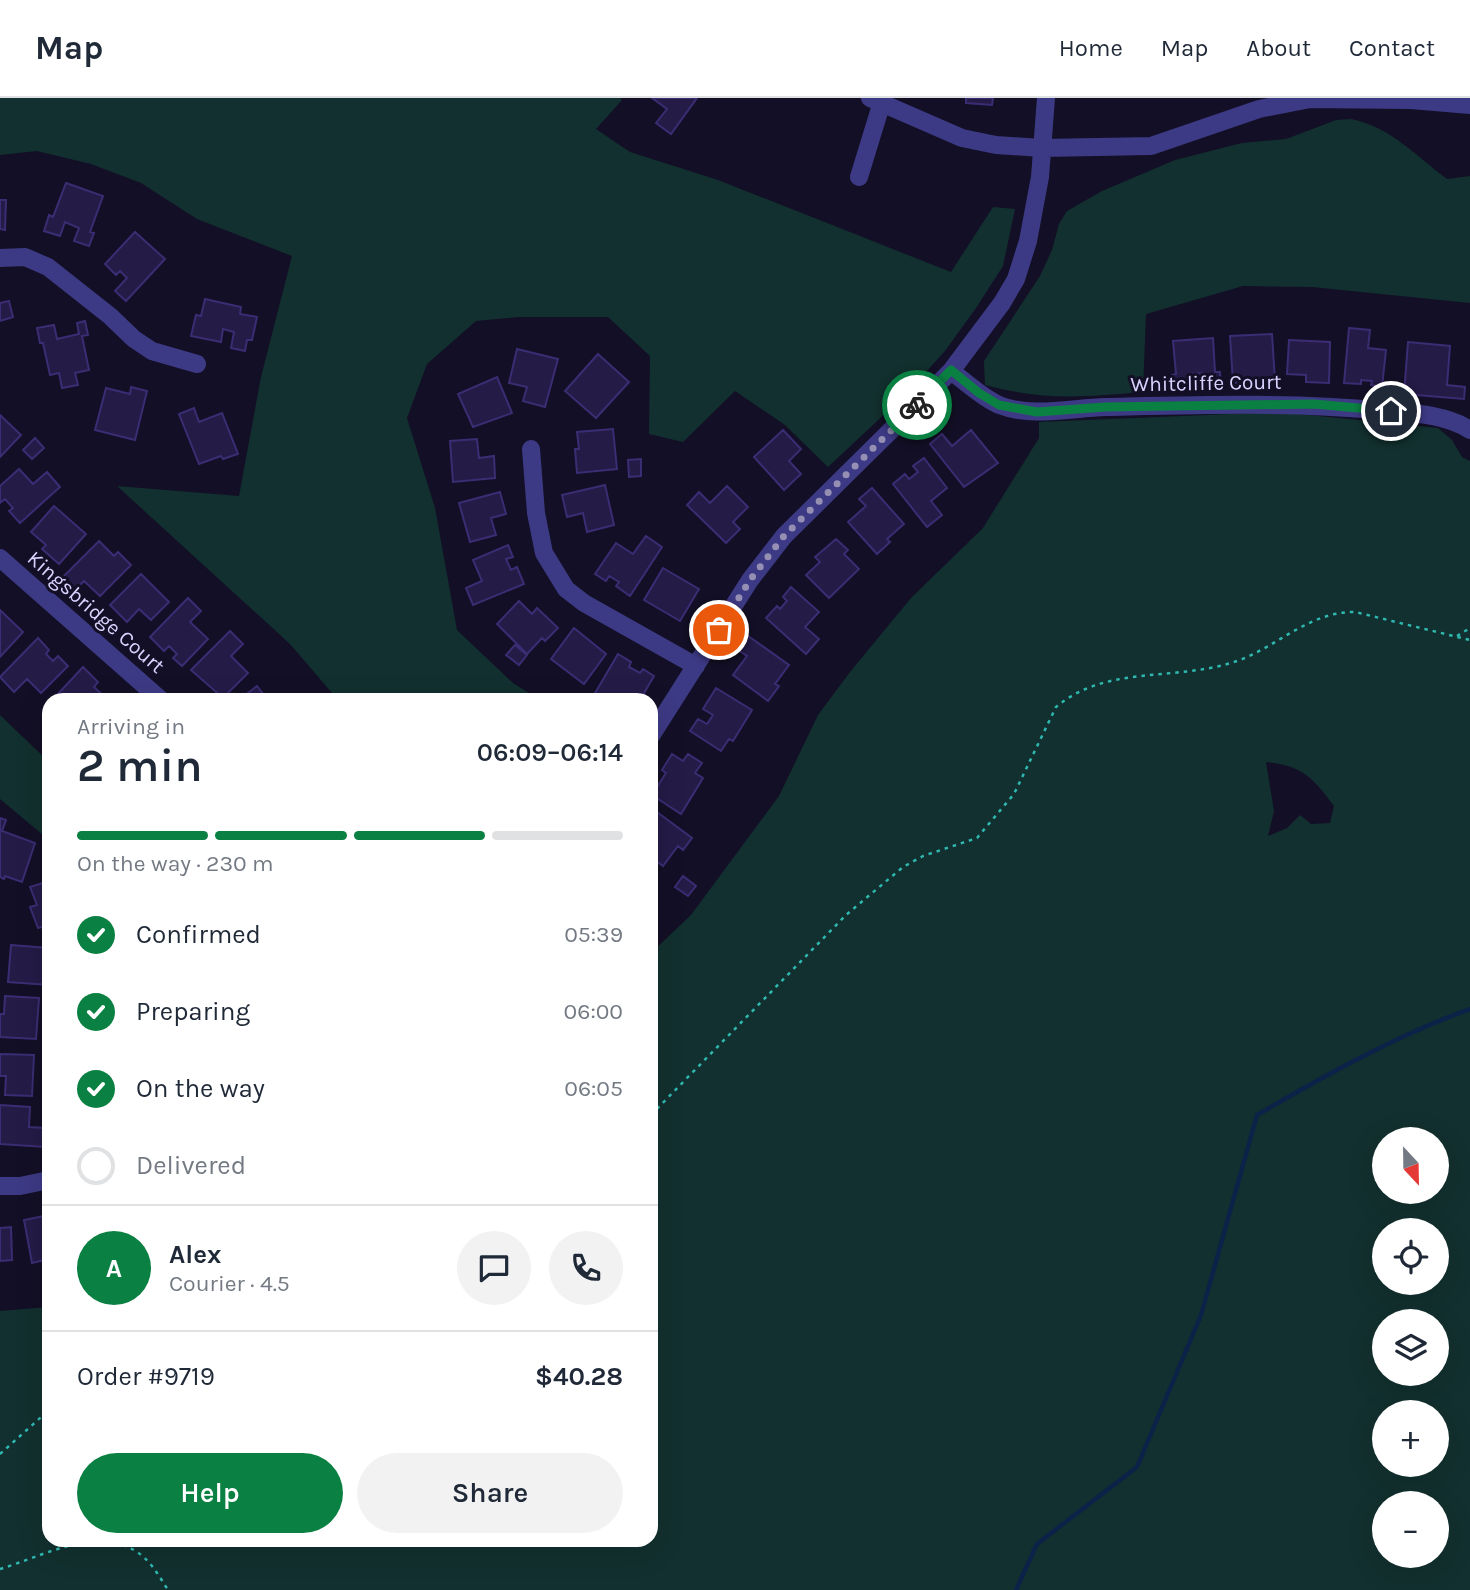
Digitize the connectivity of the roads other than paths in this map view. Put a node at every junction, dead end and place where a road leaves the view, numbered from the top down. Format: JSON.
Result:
{"nodes":[{"id":1,"x":1046,"y":98,"type":"edge"},
{"id":2,"x":1393,"y":99,"type":"edge"},
{"id":3,"x":876,"y":100,"type":"edge"},
{"id":4,"x":1470,"y":105,"type":"edge"},
{"id":5,"x":1042,"y":148,"type":"junction"},
{"id":6,"x":859,"y":177,"type":"dead end"},
{"id":7,"x":0,"y":258,"type":"edge"},
{"id":8,"x":197,"y":364,"type":"dead end"},
{"id":9,"x":951,"y":370,"type":"junction"},
{"id":10,"x":1470,"y":430,"type":"edge"},
{"id":11,"x":531,"y":449,"type":"dead end"},
{"id":12,"x":0,"y":558,"type":"edge"},
{"id":13,"x":696,"y":666,"type":"junction"},
{"id":14,"x":153,"y":693,"type":"edge"},
{"id":15,"x":658,"y":725,"type":"edge"},
{"id":16,"x":42,"y":1181,"type":"edge"},
{"id":17,"x":0,"y":1186,"type":"edge"}],
"edges":[{"from":1,"to":5,"type":"street"},
{"from":2,"to":4,"type":"street"},
{"from":2,"to":5,"type":"street"},
{"from":3,"to":5,"type":"street"},
{"from":3,"to":6,"type":"street"},
{"from":5,"to":9,"type":"street"},
{"from":7,"to":8,"type":"street"},
{"from":9,"to":10,"type":"street","name":"Whitcliffe Court"},
{"from":9,"to":13,"type":"street"},
{"from":11,"to":13,"type":"street"},
{"from":12,"to":14,"type":"street","name":"Kingsbridge Court"},
{"from":13,"to":15,"type":"street"},
{"from":16,"to":17,"type":"street"}]}
